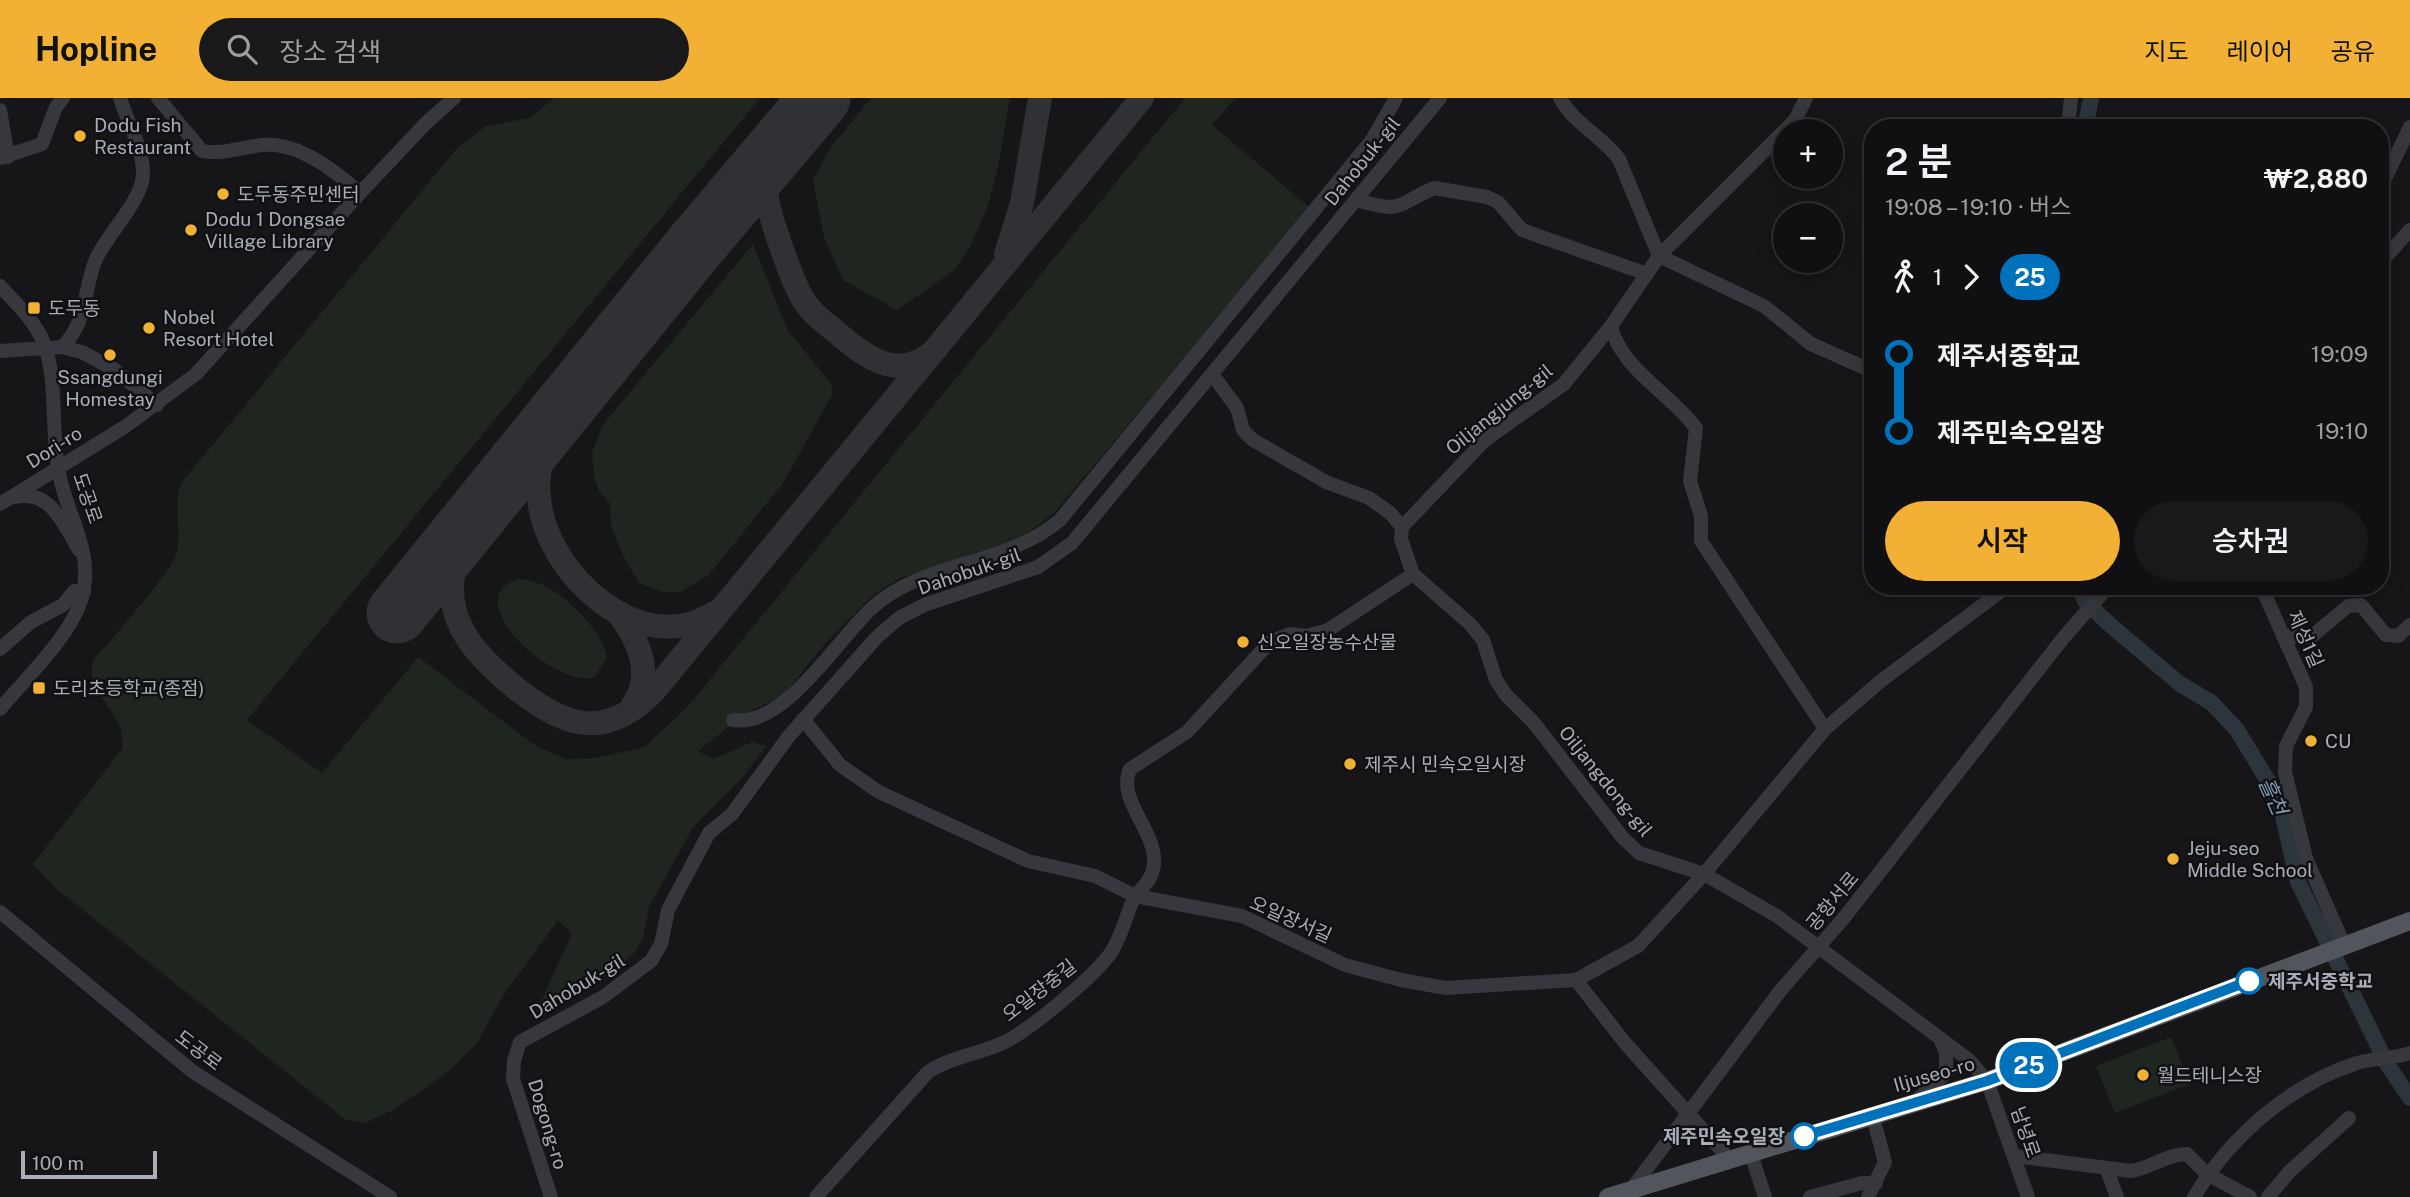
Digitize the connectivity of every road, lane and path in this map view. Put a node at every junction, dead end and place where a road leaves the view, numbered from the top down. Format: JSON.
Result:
{"nodes":[{"id":1,"x":120,"y":98,"type":"edge"},
{"id":2,"x":158,"y":98,"type":"edge"},
{"id":3,"x":454,"y":98,"type":"edge"},
{"id":4,"x":1396,"y":98,"type":"edge"},
{"id":5,"x":1440,"y":98,"type":"edge"},
{"id":6,"x":1560,"y":98,"type":"edge"},
{"id":7,"x":1806,"y":98,"type":"edge"},
{"id":8,"x":2071,"y":98,"type":"edge"},
{"id":9,"x":56,"y":101,"type":"edge"},
{"id":10,"x":0,"y":110,"type":"edge"},
{"id":11,"x":2069,"y":119,"type":"edge"},
{"id":12,"x":2410,"y":127,"type":"edge"},
{"id":13,"x":4,"y":157,"type":"edge"},
{"id":14,"x":2389,"y":171,"type":"edge"},
{"id":15,"x":359,"y":193,"type":"junction"},
{"id":16,"x":1356,"y":200,"type":"junction"},
{"id":17,"x":2410,"y":230,"type":"edge"},
{"id":18,"x":2389,"y":253,"type":"edge"},
{"id":19,"x":1659,"y":256,"type":"junction"},
{"id":20,"x":1647,"y":274,"type":"junction"},
{"id":21,"x":0,"y":286,"type":"edge"},
{"id":22,"x":1611,"y":326,"type":"junction"},
{"id":23,"x":62,"y":347,"type":"junction"},
{"id":24,"x":46,"y":350,"type":"junction"},
{"id":25,"x":0,"y":351,"type":"edge"},
{"id":26,"x":1864,"y":367,"type":"edge"},
{"id":27,"x":1212,"y":374,"type":"junction"},
{"id":28,"x":157,"y":405,"type":"junction"},
{"id":29,"x":58,"y":467,"type":"junction"},
{"id":30,"x":5,"y":501,"type":"edge"},
{"id":31,"x":1402,"y":527,"type":"junction"},
{"id":32,"x":86,"y":561,"type":"junction"},
{"id":33,"x":1413,"y":574,"type":"junction"},
{"id":34,"x":84,"y":592,"type":"junction"},
{"id":35,"x":1996,"y":595,"type":"edge"},
{"id":36,"x":2102,"y":595,"type":"edge"},
{"id":37,"x":2265,"y":595,"type":"edge"},
{"id":38,"x":2410,"y":625,"type":"edge"},
{"id":39,"x":2283,"y":636,"type":"junction"},
{"id":40,"x":0,"y":649,"type":"edge"},
{"id":41,"x":0,"y":709,"type":"edge"},
{"id":42,"x":803,"y":719,"type":"junction"},
{"id":43,"x":733,"y":720,"type":"dead end"},
{"id":44,"x":1825,"y":729,"type":"junction"},
{"id":45,"x":1704,"y":874,"type":"junction"},
{"id":46,"x":1135,"y":896,"type":"junction"},
{"id":47,"x":0,"y":912,"type":"edge"},
{"id":48,"x":2410,"y":921,"type":"edge"},
{"id":49,"x":2344,"y":945,"type":"junction"},
{"id":50,"x":1819,"y":946,"type":"junction"},
{"id":51,"x":1576,"y":980,"type":"junction"},
{"id":52,"x":1939,"y":1038,"type":"junction"},
{"id":53,"x":2404,"y":1055,"type":"edge"},
{"id":54,"x":514,"y":1061,"type":"joint"},
{"id":55,"x":1987,"y":1081,"type":"junction"},
{"id":56,"x":1914,"y":1102,"type":"junction"},
{"id":57,"x":1687,"y":1113,"type":"junction"},
{"id":58,"x":1872,"y":1114,"type":"junction"},
{"id":59,"x":2349,"y":1118,"type":"dead end"},
{"id":60,"x":1752,"y":1154,"type":"junction"},
{"id":61,"x":2014,"y":1156,"type":"junction"},
{"id":62,"x":1730,"y":1160,"type":"junction"},
{"id":63,"x":2107,"y":1170,"type":"junction"},
{"id":64,"x":2207,"y":1174,"type":"junction"},
{"id":65,"x":1876,"y":1182,"type":"junction"},
{"id":66,"x":1628,"y":1194,"type":"edge"},
{"id":67,"x":390,"y":1197,"type":"edge"},
{"id":68,"x":551,"y":1197,"type":"edge"},
{"id":69,"x":816,"y":1197,"type":"edge"},
{"id":70,"x":1608,"y":1197,"type":"edge"},
{"id":71,"x":1765,"y":1197,"type":"edge"},
{"id":72,"x":1810,"y":1197,"type":"edge"},
{"id":73,"x":1868,"y":1197,"type":"edge"},
{"id":74,"x":2028,"y":1197,"type":"edge"},
{"id":75,"x":2117,"y":1197,"type":"edge"},
{"id":76,"x":2194,"y":1197,"type":"edge"},
{"id":77,"x":2250,"y":1197,"type":"edge"},
{"id":78,"x":2268,"y":1197,"type":"edge"}],
"edges":[{"from":1,"to":23,"type":"street"},
{"from":2,"to":15,"type":"street"},
{"from":3,"to":15,"type":"street","name":"Dori-ro"},
{"from":4,"to":43,"type":"street"},
{"from":5,"to":16,"type":"street","name":"Dahobuk-gil"},
{"from":6,"to":19,"type":"street"},
{"from":7,"to":19,"type":"street","name":"Oiljangjung-gil"},
{"from":8,"to":11,"type":"street"},
{"from":9,"to":13,"type":"street"},
{"from":10,"to":13,"type":"street"},
{"from":12,"to":14,"type":"street"},
{"from":15,"to":28,"type":"street","name":"Dori-ro"},
{"from":16,"to":20,"type":"street"},
{"from":16,"to":27,"type":"street","name":"Dahobuk-gil"},
{"from":17,"to":18,"type":"street"},
{"from":19,"to":20,"type":"street","name":"Oiljangjung-gil"},
{"from":19,"to":26,"type":"street"},
{"from":20,"to":22,"type":"street","name":"Oiljangjung-gil"},
{"from":21,"to":24,"type":"street","name":"도공로"},
{"from":22,"to":31,"type":"street","name":"Oiljangjung-gil"},
{"from":22,"to":44,"type":"street"},
{"from":23,"to":24,"type":"street"},
{"from":23,"to":28,"type":"street"},
{"from":24,"to":25,"type":"street"},
{"from":24,"to":29,"type":"street","name":"도공로"},
{"from":27,"to":31,"type":"street"},
{"from":27,"to":42,"type":"street","name":"Dahobuk-gil"},
{"from":28,"to":29,"type":"street","name":"Dori-ro"},
{"from":29,"to":30,"type":"street","name":"Dori-ro"},
{"from":29,"to":32,"type":"street","name":"도공로"},
{"from":30,"to":32,"type":"street"},
{"from":31,"to":33,"type":"street"},
{"from":32,"to":34,"type":"street","name":"도공로"},
{"from":33,"to":45,"type":"street","name":"Oiljangdong-gil"},
{"from":33,"to":46,"type":"street"},
{"from":34,"to":40,"type":"street"},
{"from":34,"to":41,"type":"street","name":"도공로"},
{"from":35,"to":44,"type":"street"},
{"from":36,"to":50,"type":"street","name":"공항서로"},
{"from":37,"to":39,"type":"street","name":"제성1길"},
{"from":38,"to":39,"type":"street"},
{"from":39,"to":49,"type":"street","name":"제성1길"},
{"from":42,"to":46,"type":"street","name":"오일장서길"},
{"from":42,"to":54,"type":"street","name":"Dahobuk-gil"},
{"from":44,"to":45,"type":"street"},
{"from":45,"to":50,"type":"street","name":"Oiljangdong-gil"},
{"from":45,"to":51,"type":"street"},
{"from":46,"to":51,"type":"street","name":"오일장서길"},
{"from":46,"to":69,"type":"street","name":"오일장중길"},
{"from":47,"to":67,"type":"street","name":"도공로"},
{"from":48,"to":49,"type":"main road"},
{"from":49,"to":55,"type":"main road","name":"Iljuseo-ro"},
{"from":50,"to":52,"type":"street","name":"Oiljangdong-gil"},
{"from":50,"to":57,"type":"street","name":"공항서로"},
{"from":51,"to":57,"type":"street"},
{"from":52,"to":55,"type":"street","name":"Oiljangdong-gil"},
{"from":52,"to":56,"type":"street"},
{"from":53,"to":64,"type":"street"},
{"from":54,"to":68,"type":"street","name":"Dogong-ro"},
{"from":55,"to":56,"type":"main road","name":"Iljuseo-ro"},
{"from":55,"to":61,"type":"street","name":"남녕로"},
{"from":56,"to":58,"type":"main road","name":"Iljuseo-ro"},
{"from":57,"to":62,"type":"street"},
{"from":57,"to":66,"type":"street","name":"공항서로"},
{"from":58,"to":60,"type":"main road","name":"Iljuseo-ro"},
{"from":58,"to":65,"type":"street"},
{"from":59,"to":78,"type":"street"},
{"from":60,"to":62,"type":"main road","name":"Iljuseo-ro"},
{"from":60,"to":71,"type":"street"},
{"from":61,"to":63,"type":"street"},
{"from":61,"to":74,"type":"street","name":"남녕로"},
{"from":62,"to":66,"type":"main road","name":"Iljuseo-ro"},
{"from":63,"to":64,"type":"street"},
{"from":63,"to":75,"type":"street"},
{"from":64,"to":76,"type":"street"},
{"from":64,"to":77,"type":"street"},
{"from":65,"to":72,"type":"street"},
{"from":65,"to":73,"type":"street"},
{"from":66,"to":70,"type":"main road","name":"Iljuseo-ro"}]}
